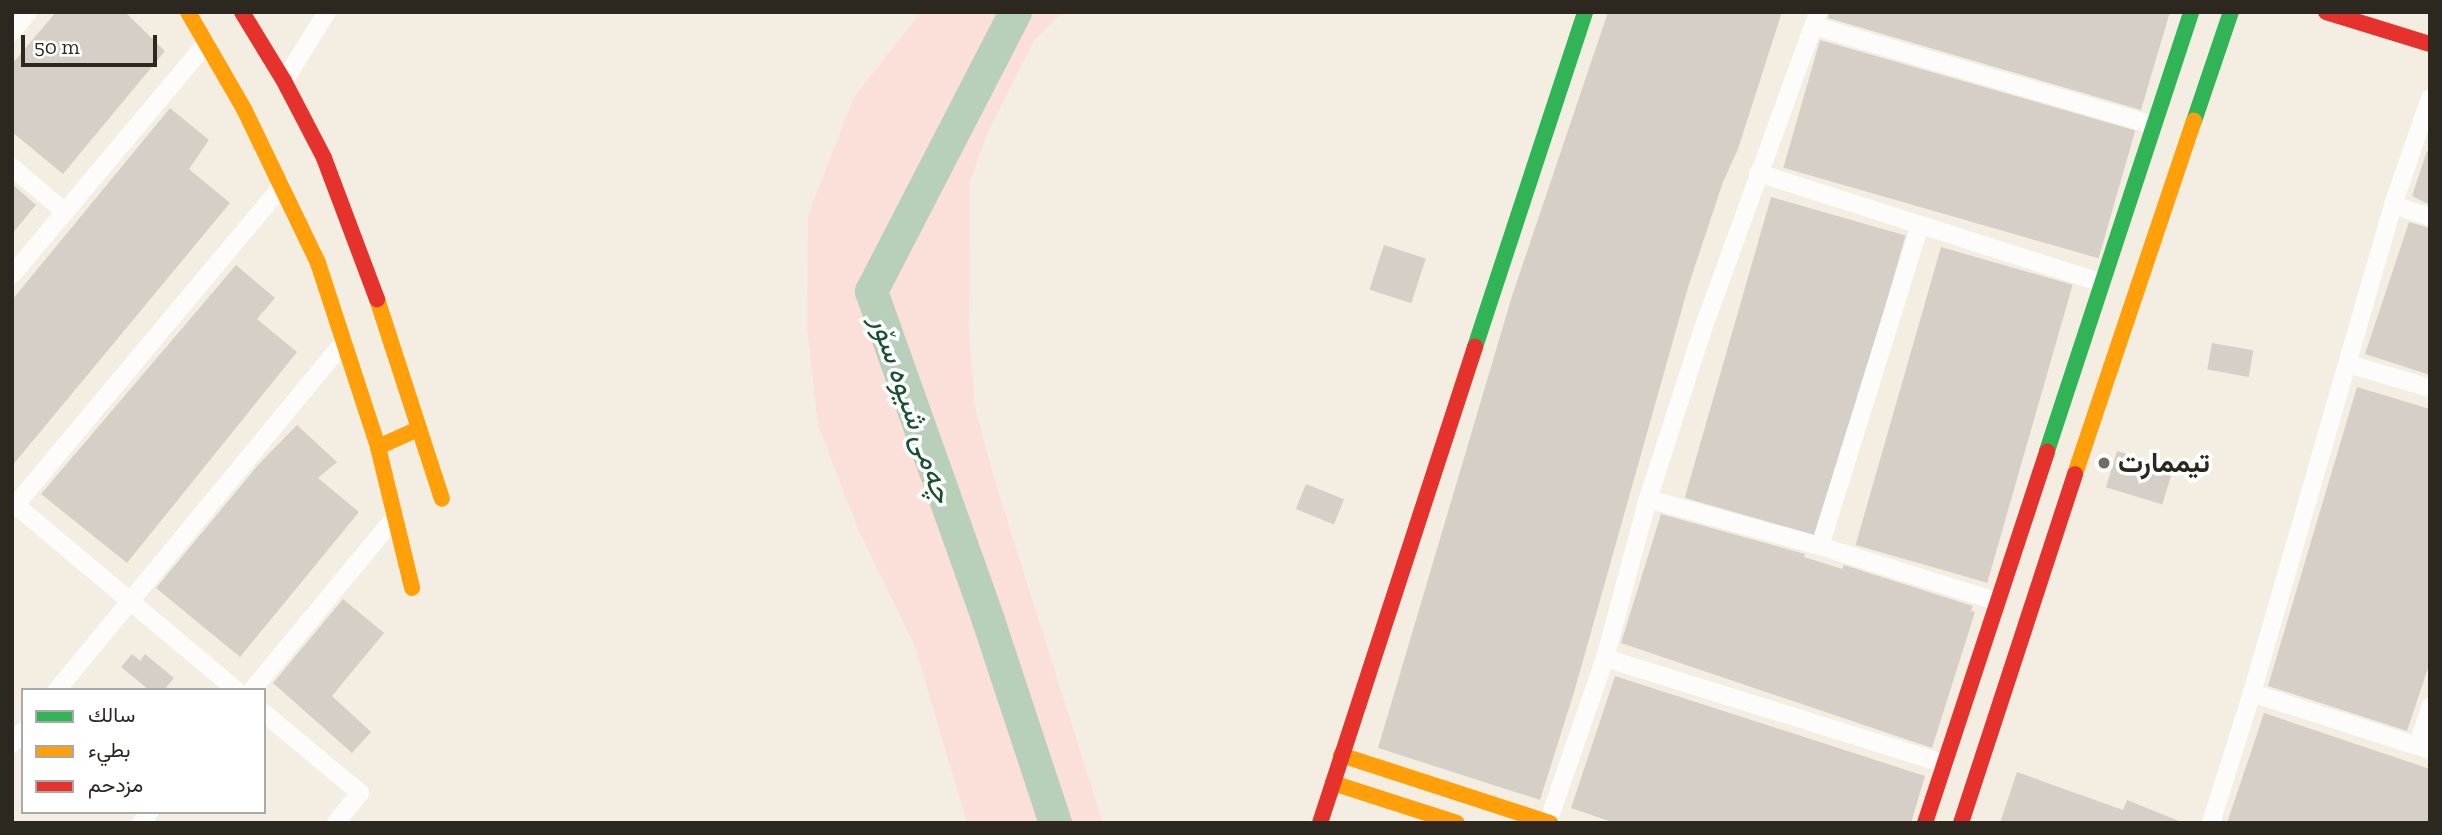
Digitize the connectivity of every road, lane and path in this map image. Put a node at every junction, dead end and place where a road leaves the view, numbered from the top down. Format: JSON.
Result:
{"nodes":[{"id":1,"x":29,"y":12,"type":"edge"},
{"id":2,"x":188,"y":12,"type":"edge"},
{"id":3,"x":242,"y":12,"type":"edge"},
{"id":4,"x":327,"y":12,"type":"edge"},
{"id":5,"x":1585,"y":12,"type":"edge"},
{"id":6,"x":2191,"y":12,"type":"edge"},
{"id":7,"x":2231,"y":12,"type":"edge"},
{"id":8,"x":2326,"y":12,"type":"edge"},
{"id":9,"x":1816,"y":19,"type":"edge"},
{"id":10,"x":12,"y":32,"type":"edge"},
{"id":11,"x":206,"y":44,"type":"junction"},
{"id":12,"x":2430,"y":44,"type":"edge"},
{"id":13,"x":284,"y":81,"type":"junction"},
{"id":14,"x":2430,"y":98,"type":"edge"},
{"id":15,"x":2152,"y":125,"type":"junction"},
{"id":16,"x":12,"y":167,"type":"edge"},
{"id":17,"x":1758,"y":173,"type":"junction"},
{"id":18,"x":282,"y":186,"type":"junction"},
{"id":19,"x":2393,"y":205,"type":"junction"},
{"id":20,"x":65,"y":212,"type":"junction"},
{"id":21,"x":2430,"y":217,"type":"edge"},
{"id":22,"x":1920,"y":225,"type":"junction"},
{"id":23,"x":12,"y":275,"type":"edge"},
{"id":24,"x":2100,"y":282,"type":"junction"},
{"id":25,"x":344,"y":342,"type":"junction"},
{"id":26,"x":2348,"y":365,"type":"junction"},
{"id":27,"x":2430,"y":388,"type":"edge"},
{"id":28,"x":418,"y":429,"type":"junction"},
{"id":29,"x":378,"y":447,"type":"junction"},
{"id":30,"x":442,"y":499,"type":"dead end"},
{"id":31,"x":1648,"y":499,"type":"junction"},
{"id":32,"x":13,"y":506,"type":"edge"},
{"id":33,"x":395,"y":517,"type":"junction"},
{"id":34,"x":1820,"y":547,"type":"junction"},
{"id":35,"x":412,"y":588,"type":"dead end"},
{"id":36,"x":130,"y":601,"type":"junction"},
{"id":37,"x":1996,"y":601,"type":"junction"},
{"id":38,"x":1605,"y":658,"type":"junction"},
{"id":39,"x":59,"y":688,"type":"edge"},
{"id":40,"x":234,"y":688,"type":"edge"},
{"id":41,"x":254,"y":688,"type":"edge"},
{"id":42,"x":2252,"y":693,"type":"junction"},
{"id":43,"x":2430,"y":707,"type":"edge"},
{"id":44,"x":266,"y":715,"type":"edge"},
{"id":45,"x":2424,"y":748,"type":"edge"},
{"id":46,"x":1341,"y":755,"type":"junction"},
{"id":47,"x":1945,"y":764,"type":"junction"},
{"id":48,"x":1333,"y":783,"type":"junction"},
{"id":49,"x":1549,"y":822,"type":"edge"},
{"id":50,"x":336,"y":823,"type":"edge"},
{"id":51,"x":1320,"y":823,"type":"edge"},
{"id":52,"x":1457,"y":823,"type":"edge"},
{"id":53,"x":1925,"y":823,"type":"edge"},
{"id":54,"x":1961,"y":823,"type":"edge"},
{"id":55,"x":2211,"y":823,"type":"edge"}],
"edges":[{"from":1,"to":10,"type":"street"},
{"from":2,"to":11,"type":"street"},
{"from":3,"to":13,"type":"street"},
{"from":4,"to":13,"type":"street"},
{"from":5,"to":46,"type":"street"},
{"from":6,"to":15,"type":"street"},
{"from":7,"to":54,"type":"street"},
{"from":8,"to":12,"type":"street"},
{"from":9,"to":15,"type":"street"},
{"from":9,"to":17,"type":"street"},
{"from":11,"to":18,"type":"street"},
{"from":11,"to":20,"type":"street"},
{"from":13,"to":28,"type":"street"},
{"from":14,"to":19,"type":"street"},
{"from":15,"to":24,"type":"street"},
{"from":16,"to":20,"type":"street"},
{"from":17,"to":22,"type":"street"},
{"from":17,"to":31,"type":"street"},
{"from":18,"to":25,"type":"street"},
{"from":18,"to":32,"type":"street"},
{"from":19,"to":21,"type":"street"},
{"from":19,"to":26,"type":"street"},
{"from":20,"to":23,"type":"street"},
{"from":22,"to":24,"type":"street"},
{"from":22,"to":34,"type":"street"},
{"from":24,"to":37,"type":"street"},
{"from":25,"to":29,"type":"street"},
{"from":25,"to":36,"type":"street"},
{"from":26,"to":27,"type":"street"},
{"from":26,"to":42,"type":"street"},
{"from":28,"to":29,"type":"street"},
{"from":28,"to":30,"type":"street"},
{"from":29,"to":33,"type":"street"},
{"from":31,"to":34,"type":"street"},
{"from":31,"to":38,"type":"street"},
{"from":32,"to":36,"type":"street"},
{"from":33,"to":35,"type":"street"},
{"from":33,"to":41,"type":"street"},
{"from":34,"to":37,"type":"street"},
{"from":36,"to":39,"type":"street"},
{"from":36,"to":40,"type":"street"},
{"from":37,"to":47,"type":"street"},
{"from":38,"to":47,"type":"street"},
{"from":38,"to":49,"type":"street"},
{"from":42,"to":45,"type":"street"},
{"from":42,"to":55,"type":"street"},
{"from":43,"to":45,"type":"street"},
{"from":44,"to":50,"type":"street"},
{"from":46,"to":48,"type":"street"},
{"from":46,"to":49,"type":"street"},
{"from":47,"to":53,"type":"street"},
{"from":48,"to":51,"type":"street"},
{"from":48,"to":52,"type":"street"}]}
